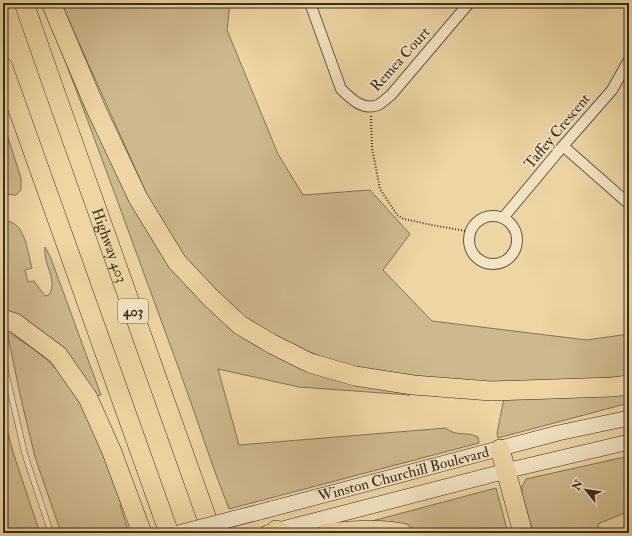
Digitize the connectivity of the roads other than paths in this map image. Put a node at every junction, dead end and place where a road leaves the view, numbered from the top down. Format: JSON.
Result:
{"nodes":[{"id":1,"x":24,"y":3,"type":"edge"},
{"id":2,"x":51,"y":3,"type":"edge"},
{"id":3,"x":310,"y":3,"type":"edge"},
{"id":4,"x":469,"y":3,"type":"edge"},
{"id":5,"x":629,"y":60,"type":"edge"},
{"id":6,"x":3,"y":67,"type":"edge"},
{"id":7,"x":563,"y":146,"type":"junction"},
{"id":8,"x":629,"y":204,"type":"edge"},
{"id":9,"x":503,"y":218,"type":"junction"},
{"id":10,"x":3,"y":319,"type":"edge"},
{"id":11,"x":3,"y":360,"type":"edge"},
{"id":12,"x":629,"y":385,"type":"edge"},
{"id":13,"x":629,"y":418,"type":"edge"},
{"id":14,"x":629,"y":442,"type":"edge"},
{"id":15,"x":500,"y":449,"type":"junction"},
{"id":16,"x":506,"y":471,"type":"junction"},
{"id":17,"x":275,"y":532,"type":"edge"},
{"id":18,"x":51,"y":533,"type":"edge"},
{"id":19,"x":142,"y":533,"type":"edge"},
{"id":20,"x":169,"y":533,"type":"edge"},
{"id":21,"x":178,"y":533,"type":"edge"},
{"id":22,"x":212,"y":533,"type":"edge"},
{"id":23,"x":327,"y":533,"type":"edge"},
{"id":24,"x":403,"y":533,"type":"edge"},
{"id":25,"x":523,"y":533,"type":"edge"}],
"edges":[{"from":1,"to":22,"type":"highway","name":"Highway 403","number":"403"},
{"from":2,"to":12,"type":"highway"},
{"from":3,"to":4,"type":"street","name":"Remea Court"},
{"from":5,"to":7,"type":"street","name":"Taffey Crescent"},
{"from":6,"to":20,"type":"highway"},
{"from":7,"to":8,"type":"street"},
{"from":7,"to":9,"type":"street","name":"Taffey Crescent"},
{"from":9,"to":9,"type":"street"},
{"from":10,"to":19,"type":"highway"},
{"from":11,"to":18,"type":"lane"},
{"from":13,"to":15,"type":"main road","name":"Winston Churchill Boulevard"},
{"from":14,"to":16,"type":"main road","name":"Winston Churchill Boulevard"},
{"from":15,"to":16,"type":"highway"},
{"from":15,"to":21,"type":"main road","name":"Winston Churchill Boulevard","bridge":true},
{"from":16,"to":17,"type":"main road","name":"Winston Churchill Boulevard"},
{"from":16,"to":25,"type":"highway"},
{"from":23,"to":24,"type":"highway"}]}
